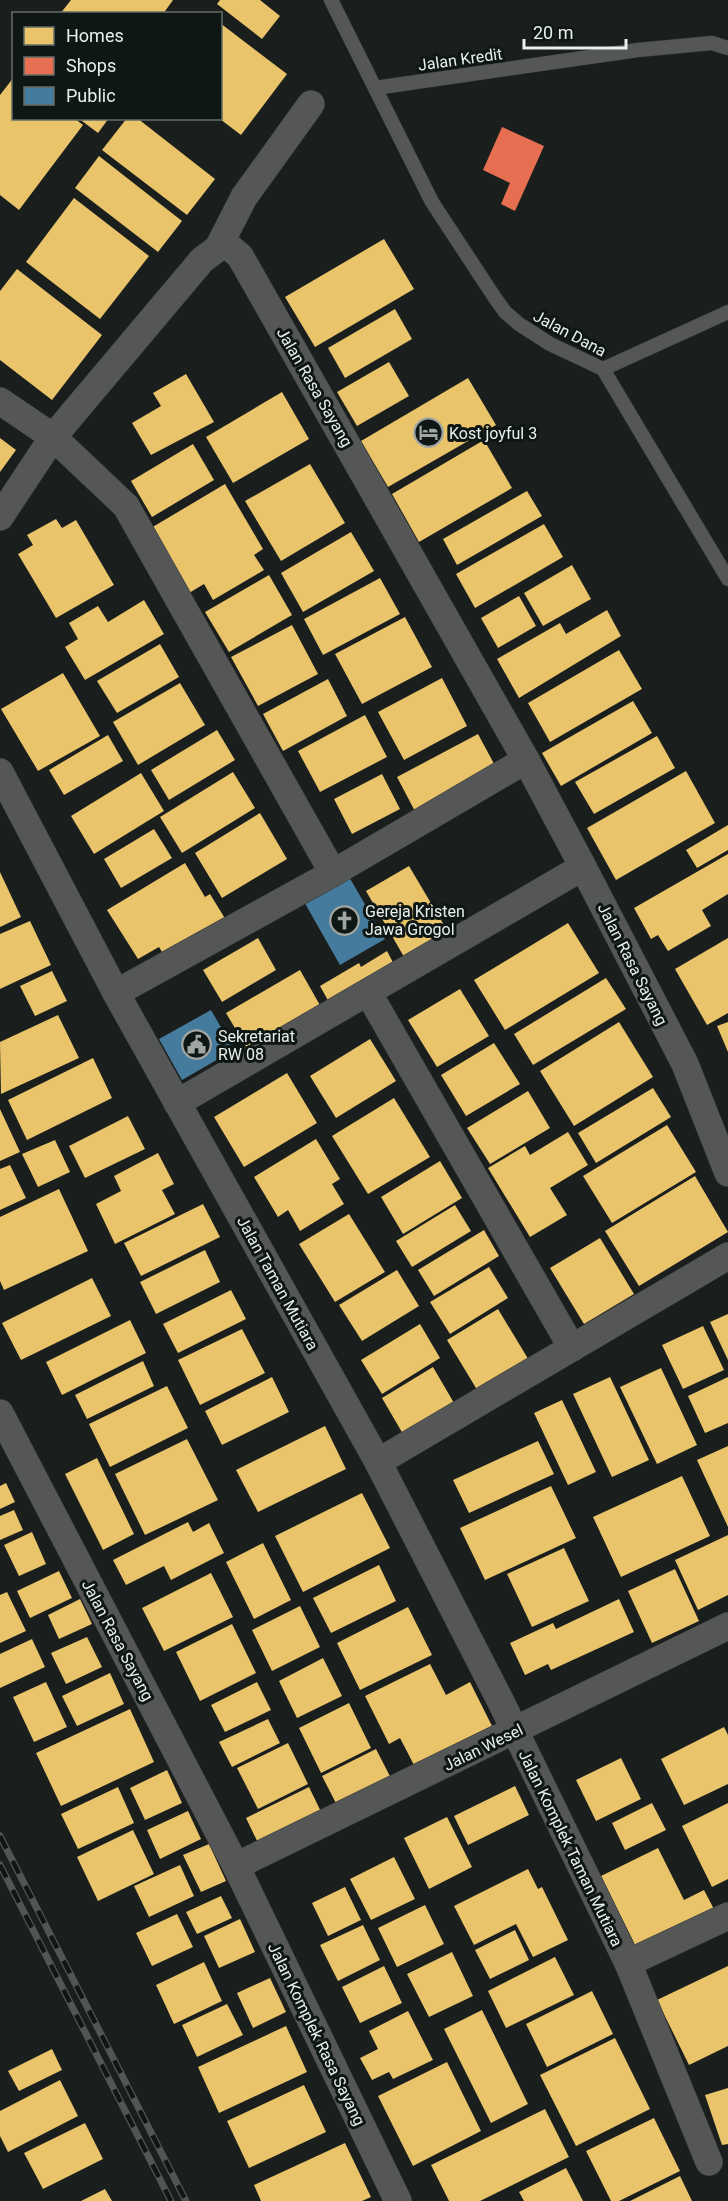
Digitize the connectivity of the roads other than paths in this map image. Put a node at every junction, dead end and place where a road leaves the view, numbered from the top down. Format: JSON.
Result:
{"nodes":[{"id":1,"x":331,"y":0,"type":"edge"},
{"id":2,"x":728,"y":48,"type":"edge"},
{"id":3,"x":375,"y":88,"type":"junction"},
{"id":4,"x":311,"y":104,"type":"dead end"},
{"id":5,"x":218,"y":248,"type":"junction"},
{"id":6,"x":728,"y":312,"type":"edge"},
{"id":7,"x":603,"y":369,"type":"junction"},
{"id":8,"x":0,"y":401,"type":"edge"},
{"id":9,"x":52,"y":437,"type":"junction"},
{"id":10,"x":0,"y":517,"type":"edge"},
{"id":11,"x":728,"y":579,"type":"edge"},
{"id":12,"x":526,"y":760,"type":"junction"},
{"id":13,"x":0,"y":772,"type":"edge"},
{"id":14,"x":584,"y":867,"type":"junction"},
{"id":15,"x":333,"y":873,"type":"junction"},
{"id":16,"x":116,"y":993,"type":"junction"},
{"id":17,"x":369,"y":994,"type":"junction"},
{"id":18,"x":177,"y":1103,"type":"junction"},
{"id":19,"x":728,"y":1173,"type":"edge"},
{"id":20,"x":728,"y":1256,"type":"edge"},
{"id":21,"x":572,"y":1348,"type":"junction"},
{"id":22,"x":0,"y":1413,"type":"edge"},
{"id":23,"x":378,"y":1462,"type":"junction"},
{"id":24,"x":728,"y":1626,"type":"edge"},
{"id":25,"x":514,"y":1732,"type":"junction"},
{"id":26,"x":236,"y":1866,"type":"junction"},
{"id":27,"x":728,"y":1916,"type":"edge"},
{"id":28,"x":628,"y":1963,"type":"junction"},
{"id":29,"x":709,"y":2162,"type":"dead end"},
{"id":30,"x":398,"y":2201,"type":"edge"}],
"edges":[{"from":1,"to":3,"type":"lane","name":"Jalan Dana"},
{"from":2,"to":3,"type":"lane","name":"Jalan Kredit"},
{"from":3,"to":7,"type":"lane","name":"Jalan Dana"},
{"from":4,"to":5,"type":"street"},
{"from":5,"to":9,"type":"street"},
{"from":5,"to":12,"type":"street","name":"Jalan Rasa Sayang"},
{"from":6,"to":7,"type":"lane"},
{"from":7,"to":11,"type":"lane","name":"Jalan Dana"},
{"from":8,"to":9,"type":"street"},
{"from":9,"to":10,"type":"street"},
{"from":9,"to":15,"type":"street"},
{"from":12,"to":14,"type":"street","name":"Jalan Rasa Sayang"},
{"from":12,"to":15,"type":"street"},
{"from":13,"to":16,"type":"street","name":"Jalan Taman Mutiara"},
{"from":14,"to":17,"type":"street"},
{"from":14,"to":19,"type":"street","name":"Jalan Rasa Sayang"},
{"from":15,"to":16,"type":"street"},
{"from":16,"to":18,"type":"street","name":"Jalan Taman Mutiara"},
{"from":17,"to":18,"type":"street"},
{"from":17,"to":21,"type":"street"},
{"from":18,"to":23,"type":"street","name":"Jalan Taman Mutiara"},
{"from":20,"to":21,"type":"street"},
{"from":21,"to":23,"type":"street"},
{"from":22,"to":26,"type":"street","name":"Jalan Rasa Sayang"},
{"from":23,"to":25,"type":"street","name":"Jalan Taman Mutiara"},
{"from":24,"to":25,"type":"street","name":"Jalan Wesel"},
{"from":25,"to":26,"type":"street","name":"Jalan Wesel"},
{"from":25,"to":28,"type":"street","name":"Jalan Komplek Taman Mutiara"},
{"from":26,"to":30,"type":"street","name":"Jalan Komplek Rasa Sayang"},
{"from":27,"to":28,"type":"street","name":"Jalan Komplek Taman Mutiara"},
{"from":28,"to":29,"type":"street","name":"Jalan Komplek Taman Mutiara"}]}
